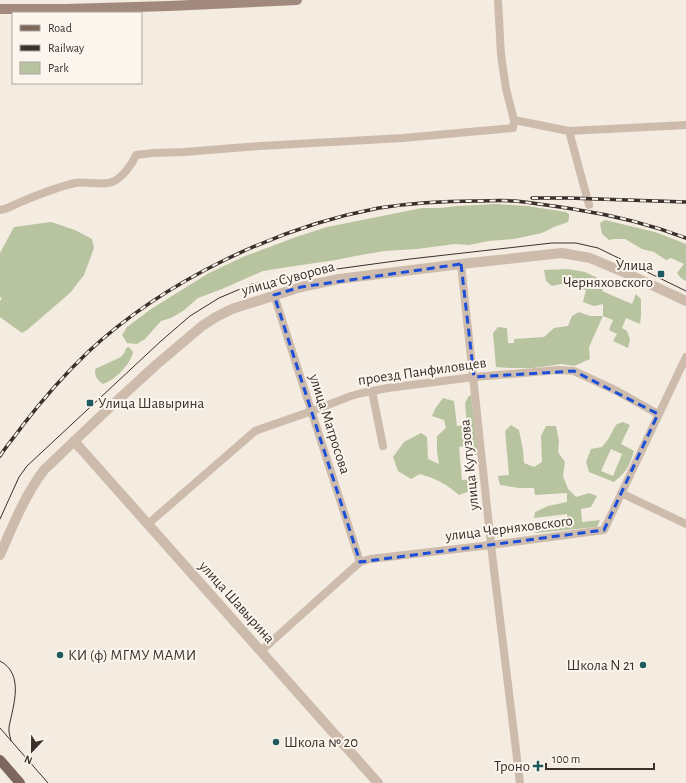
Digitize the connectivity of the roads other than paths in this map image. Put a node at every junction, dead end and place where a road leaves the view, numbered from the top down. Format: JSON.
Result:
{"nodes":[{"id":1,"x":297,"y":0,"type":"edge"},
{"id":2,"x":498,"y":0,"type":"edge"},
{"id":3,"x":0,"y":9,"type":"edge"},
{"id":4,"x":514,"y":120,"type":"junction"},
{"id":5,"x":686,"y":125,"type":"edge"},
{"id":6,"x":569,"y":131,"type":"junction"},
{"id":7,"x":589,"y":205,"type":"dead end"},
{"id":8,"x":0,"y":210,"type":"edge"},
{"id":9,"x":461,"y":264,"type":"junction"},
{"id":10,"x":274,"y":295,"type":"junction"},
{"id":11,"x":686,"y":301,"type":"edge"},
{"id":12,"x":686,"y":356,"type":"edge"},
{"id":13,"x":474,"y":377,"type":"junction"},
{"id":14,"x":372,"y":391,"type":"junction"},
{"id":15,"x":312,"y":411,"type":"junction"},
{"id":16,"x":658,"y":414,"type":"junction"},
{"id":17,"x":74,"y":441,"type":"junction"},
{"id":18,"x":383,"y":446,"type":"dead end"},
{"id":19,"x":620,"y":493,"type":"junction"},
{"id":20,"x":148,"y":524,"type":"junction"},
{"id":21,"x":686,"y":524,"type":"edge"},
{"id":22,"x":491,"y":545,"type":"junction"},
{"id":23,"x":0,"y":554,"type":"edge"},
{"id":24,"x":360,"y":562,"type":"junction"},
{"id":25,"x":260,"y":651,"type":"junction"},
{"id":26,"x":0,"y":760,"type":"edge"},
{"id":27,"x":20,"y":783,"type":"edge"},
{"id":28,"x":378,"y":783,"type":"edge"},
{"id":29,"x":520,"y":783,"type":"edge"}],
"edges":[{"from":1,"to":3,"type":"main road"},
{"from":2,"to":4,"type":"street"},
{"from":4,"to":6,"type":"street"},
{"from":4,"to":8,"type":"street"},
{"from":5,"to":6,"type":"street"},
{"from":6,"to":7,"type":"street"},
{"from":9,"to":10,"type":"street","name":"улица Суворова"},
{"from":9,"to":11,"type":"street","name":"улица Суворова"},
{"from":9,"to":13,"type":"street","name":"улица Кутузова"},
{"from":10,"to":15,"type":"street","name":"улица Матросова"},
{"from":10,"to":17,"type":"street","name":"улица Суворова"},
{"from":12,"to":16,"type":"street","name":"улица Черняховского"},
{"from":13,"to":14,"type":"street","name":"проезд Панфиловцев"},
{"from":13,"to":16,"type":"street","name":"проезд Панфиловцев"},
{"from":13,"to":22,"type":"street","name":"улица Кутузова"},
{"from":14,"to":15,"type":"street","name":"проезд Панфиловцев"},
{"from":14,"to":18,"type":"street"},
{"from":15,"to":20,"type":"street","name":"проезд Панфиловцев"},
{"from":15,"to":24,"type":"street","name":"улица Матросова"},
{"from":16,"to":19,"type":"street","name":"улица Черняховского"},
{"from":17,"to":20,"type":"street","name":"улица Шавырина"},
{"from":17,"to":23,"type":"street","name":"улица Суворова"},
{"from":19,"to":21,"type":"street"},
{"from":19,"to":22,"type":"street","name":"улица Черняховского"},
{"from":20,"to":25,"type":"street","name":"улица Шавырина"},
{"from":22,"to":24,"type":"street","name":"улица Черняховского"},
{"from":22,"to":29,"type":"street","name":"улица Кутузова"},
{"from":24,"to":25,"type":"street","name":"улица Черняховского"},
{"from":25,"to":28,"type":"street","name":"улица Шавырина"},
{"from":26,"to":27,"type":"main road"}]}
